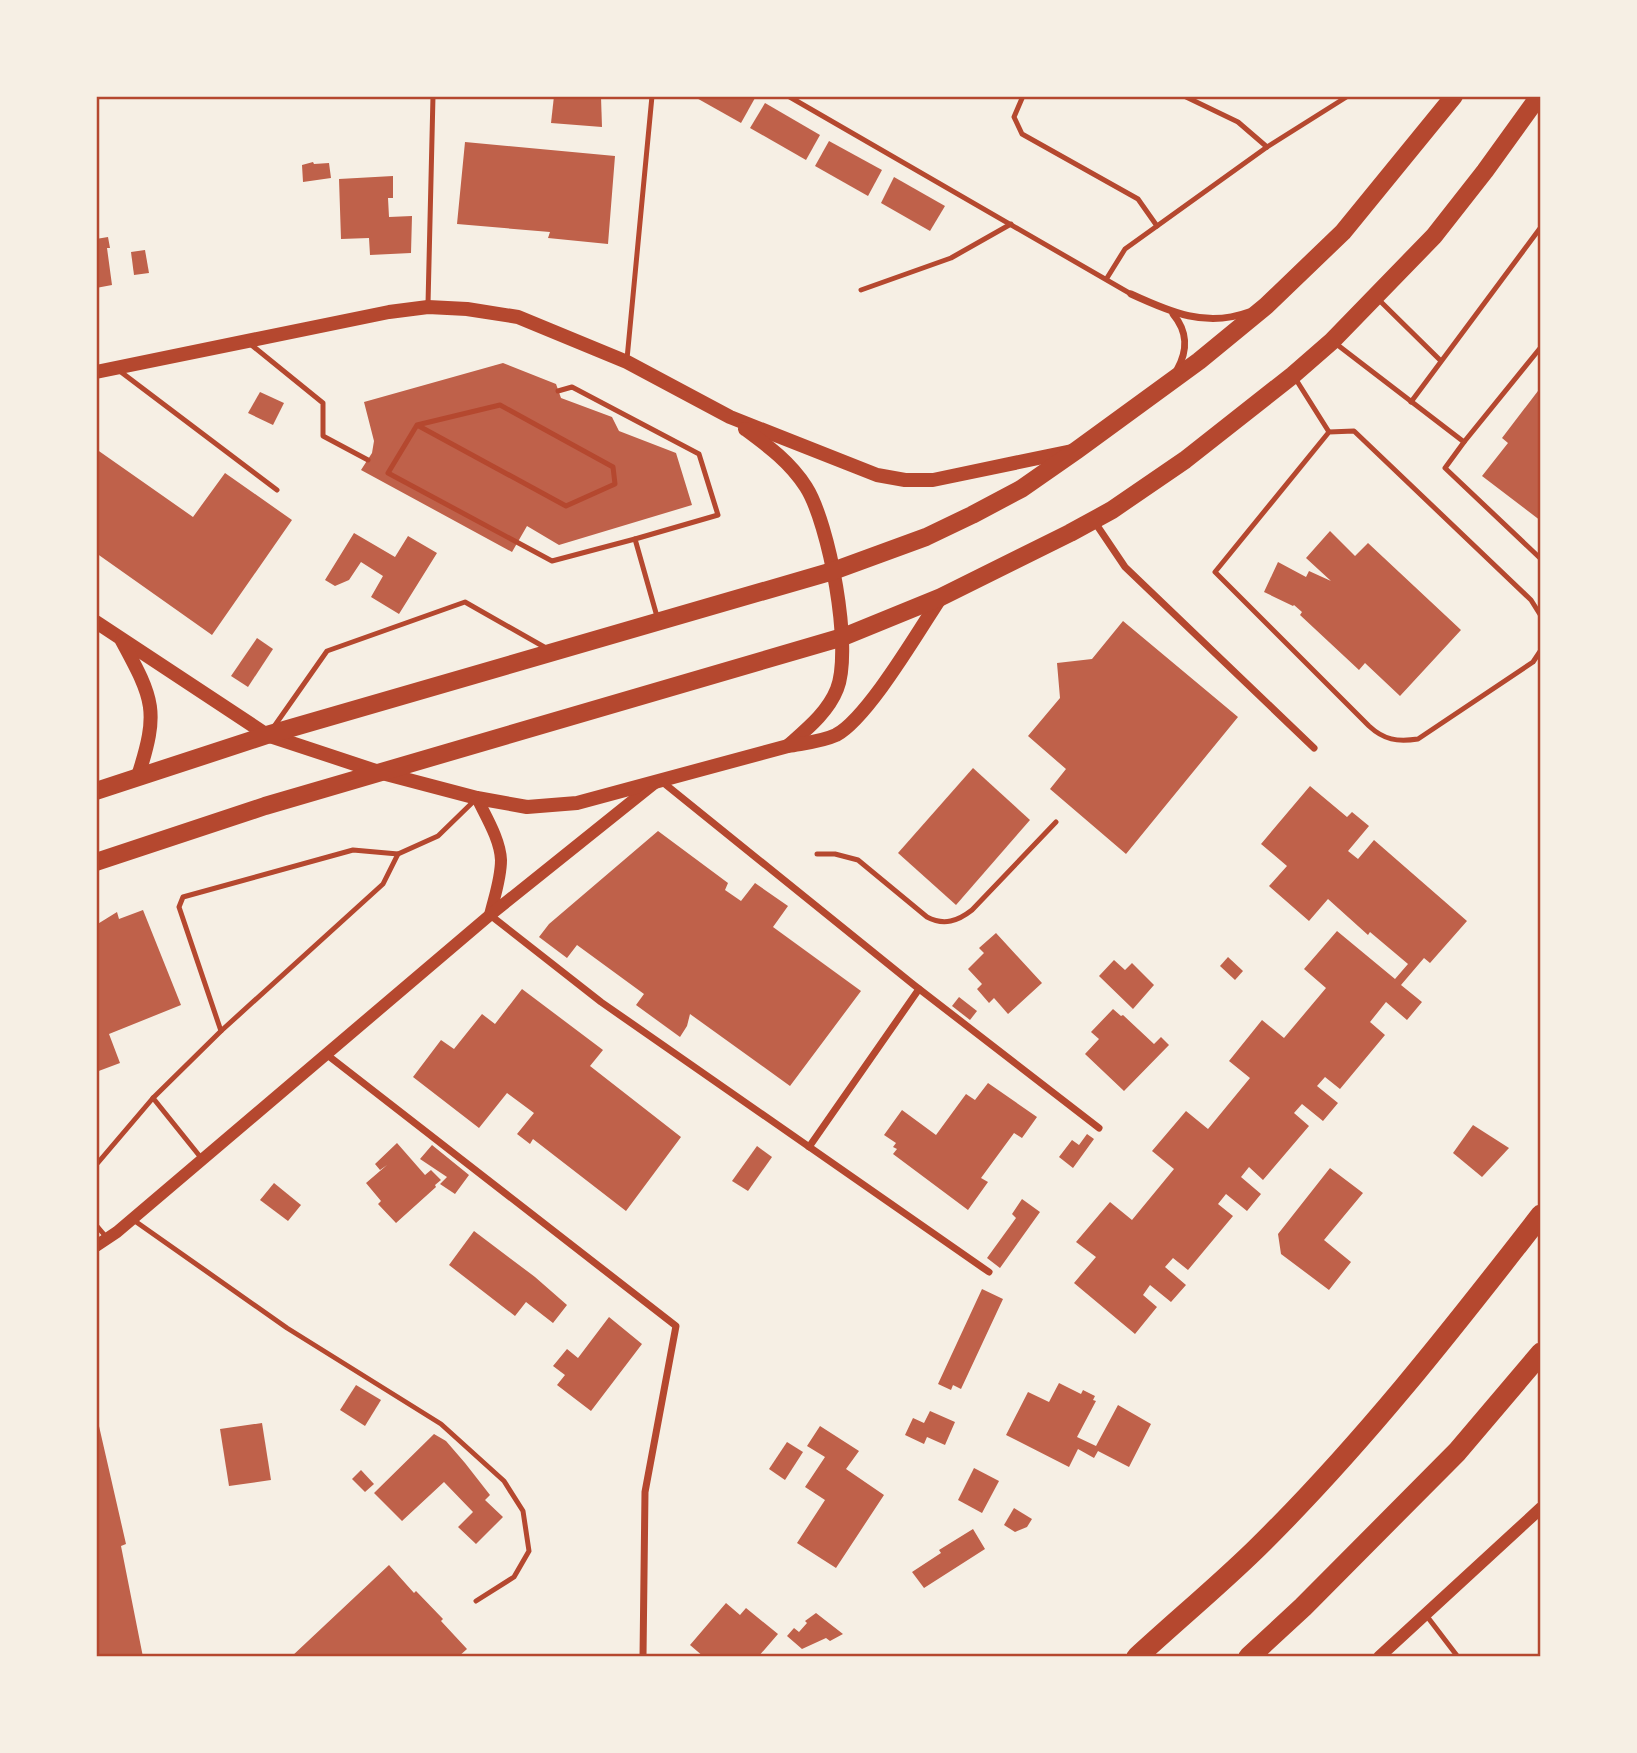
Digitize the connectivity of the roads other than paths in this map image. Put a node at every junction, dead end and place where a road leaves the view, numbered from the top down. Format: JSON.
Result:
{"nodes":[{"id":1,"x":433,"y":96,"type":"edge"},
{"id":2,"x":652,"y":96,"type":"edge"},
{"id":3,"x":788,"y":96,"type":"edge"},
{"id":4,"x":1023,"y":96,"type":"edge"},
{"id":5,"x":1184,"y":96,"type":"edge"},
{"id":6,"x":1348,"y":96,"type":"edge"},
{"id":7,"x":1454,"y":96,"type":"edge"},
{"id":8,"x":1539,"y":96,"type":"edge"},
{"id":9,"x":1267,"y":147,"type":"junction"},
{"id":10,"x":1011,"y":224,"type":"junction"},
{"id":11,"x":1157,"y":226,"type":"junction"},
{"id":12,"x":1541,"y":227,"type":"edge"},
{"id":13,"x":1107,"y":278,"type":"junction"},
{"id":14,"x":861,"y":290,"type":"dead end"},
{"id":15,"x":1131,"y":294,"type":"joint"},
{"id":16,"x":1376,"y":297,"type":"junction"},
{"id":17,"x":1266,"y":306,"type":"junction"},
{"id":18,"x":428,"y":307,"type":"junction"},
{"id":19,"x":1173,"y":313,"type":"junction"},
{"id":20,"x":247,"y":341,"type":"junction"},
{"id":21,"x":1332,"y":341,"type":"junction"},
{"id":22,"x":1541,"y":346,"type":"edge"},
{"id":23,"x":1441,"y":360,"type":"junction"},
{"id":24,"x":627,"y":362,"type":"junction"},
{"id":25,"x":115,"y":368,"type":"junction"},
{"id":26,"x":96,"y":372,"type":"edge"},
{"id":27,"x":1293,"y":376,"type":"junction"},
{"id":28,"x":1170,"y":382,"type":"junction"},
{"id":29,"x":558,"y":391,"type":"dead end"},
{"id":30,"x":1410,"y":402,"type":"junction"},
{"id":31,"x":730,"y":417,"type":"junction"},
{"id":32,"x":416,"y":425,"type":"junction"},
{"id":33,"x":1329,"y":432,"type":"junction"},
{"id":34,"x":1464,"y":442,"type":"junction"},
{"id":35,"x":1077,"y":450,"type":"junction"},
{"id":36,"x":368,"y":460,"type":"dead end"},
{"id":37,"x":276,"y":490,"type":"dead end"},
{"id":38,"x":1093,"y":520,"type":"junction"},
{"id":39,"x":635,"y":539,"type":"junction"},
{"id":40,"x":1541,"y":559,"type":"edge"},
{"id":41,"x":833,"y":571,"type":"junction"},
{"id":42,"x":941,"y":597,"type":"junction"},
{"id":43,"x":1541,"y":616,"type":"edge"},
{"id":44,"x":96,"y":622,"type":"edge"},
{"id":45,"x":659,"y":623,"type":"junction"},
{"id":46,"x":843,"y":637,"type":"junction"},
{"id":47,"x":121,"y":640,"type":"junction"},
{"id":48,"x":1541,"y":650,"type":"edge"},
{"id":49,"x":554,"y":653,"type":"junction"},
{"id":50,"x":267,"y":735,"type":"junction"},
{"id":51,"x":788,"y":746,"type":"junction"},
{"id":52,"x":1314,"y":748,"type":"dead end"},
{"id":53,"x":382,"y":773,"type":"junction"},
{"id":54,"x":138,"y":776,"type":"junction"},
{"id":55,"x":659,"y":780,"type":"junction"},
{"id":56,"x":96,"y":791,"type":"edge"},
{"id":57,"x":477,"y":798,"type":"junction"},
{"id":58,"x":1056,"y":822,"type":"dead end"},
{"id":59,"x":398,"y":854,"type":"junction"},
{"id":60,"x":817,"y":855,"type":"dead end"},
{"id":61,"x":96,"y":862,"type":"edge"},
{"id":62,"x":490,"y":915,"type":"junction"},
{"id":63,"x":919,"y":989,"type":"junction"},
{"id":64,"x":221,"y":1031,"type":"junction"},
{"id":65,"x":325,"y":1053,"type":"junction"},
{"id":66,"x":153,"y":1098,"type":"junction"},
{"id":67,"x":1100,"y":1128,"type":"dead end"},
{"id":68,"x":810,"y":1147,"type":"junction"},
{"id":69,"x":202,"y":1160,"type":"junction"},
{"id":70,"x":96,"y":1165,"type":"edge"},
{"id":71,"x":1541,"y":1215,"type":"edge"},
{"id":72,"x":132,"y":1219,"type":"junction"},
{"id":73,"x":96,"y":1225,"type":"edge"},
{"id":74,"x":102,"y":1242,"type":"edge"},
{"id":75,"x":989,"y":1272,"type":"dead end"},
{"id":76,"x":1541,"y":1353,"type":"edge"},
{"id":77,"x":1541,"y":1508,"type":"edge"},
{"id":78,"x":476,"y":1601,"type":"dead end"},
{"id":79,"x":1426,"y":1615,"type":"junction"},
{"id":80,"x":643,"y":1657,"type":"edge"},
{"id":81,"x":1137,"y":1657,"type":"edge"},
{"id":82,"x":1249,"y":1657,"type":"edge"},
{"id":83,"x":1379,"y":1657,"type":"edge"},
{"id":84,"x":1458,"y":1657,"type":"edge"}],
"edges":[{"from":1,"to":18,"type":"lane"},
{"from":2,"to":24,"type":"lane"},
{"from":3,"to":10,"type":"lane"},
{"from":4,"to":11,"type":"lane"},
{"from":5,"to":9,"type":"lane"},
{"from":6,"to":9,"type":"lane"},
{"from":7,"to":17,"type":"main road"},
{"from":8,"to":16,"type":"main road"},
{"from":9,"to":11,"type":"lane"},
{"from":10,"to":13,"type":"lane"},
{"from":10,"to":14,"type":"lane"},
{"from":11,"to":13,"type":"lane"},
{"from":12,"to":23,"type":"lane"},
{"from":13,"to":15,"type":"lane"},
{"from":15,"to":19,"type":"street"},
{"from":16,"to":21,"type":"main road"},
{"from":16,"to":23,"type":"lane"},
{"from":17,"to":19,"type":"street"},
{"from":17,"to":28,"type":"main road"},
{"from":18,"to":20,"type":"main road"},
{"from":18,"to":24,"type":"main road"},
{"from":19,"to":28,"type":"street"},
{"from":20,"to":25,"type":"main road"},
{"from":20,"to":36,"type":"lane"},
{"from":21,"to":27,"type":"main road"},
{"from":21,"to":30,"type":"lane"},
{"from":22,"to":34,"type":"lane"},
{"from":23,"to":30,"type":"lane"},
{"from":24,"to":31,"type":"main road"},
{"from":25,"to":26,"type":"main road"},
{"from":25,"to":37,"type":"lane"},
{"from":27,"to":33,"type":"lane"},
{"from":27,"to":38,"type":"main road"},
{"from":28,"to":35,"type":"main road"},
{"from":29,"to":39,"type":"lane"},
{"from":30,"to":34,"type":"lane"},
{"from":31,"to":35,"type":"main road"},
{"from":31,"to":41,"type":"main road"},
{"from":32,"to":32,"type":"lane"},
{"from":32,"to":39,"type":"lane"},
{"from":33,"to":43,"type":"lane"},
{"from":33,"to":48,"type":"lane"},
{"from":34,"to":40,"type":"lane"},
{"from":35,"to":41,"type":"main road"},
{"from":38,"to":42,"type":"main road"},
{"from":38,"to":52,"type":"street"},
{"from":39,"to":45,"type":"lane"},
{"from":41,"to":45,"type":"main road"},
{"from":41,"to":46,"type":"main road"},
{"from":42,"to":46,"type":"main road"},
{"from":42,"to":51,"type":"main road"},
{"from":44,"to":47,"type":"main road"},
{"from":45,"to":49,"type":"main road"},
{"from":46,"to":51,"type":"main road"},
{"from":46,"to":53,"type":"main road"},
{"from":47,"to":50,"type":"main road"},
{"from":47,"to":54,"type":"main road"},
{"from":49,"to":50,"type":"main road"},
{"from":49,"to":50,"type":"lane"},
{"from":50,"to":53,"type":"main road"},
{"from":50,"to":54,"type":"main road"},
{"from":51,"to":55,"type":"main road"},
{"from":53,"to":57,"type":"main road"},
{"from":53,"to":61,"type":"main road"},
{"from":54,"to":56,"type":"main road"},
{"from":55,"to":57,"type":"main road"},
{"from":55,"to":62,"type":"street"},
{"from":55,"to":63,"type":"street"},
{"from":57,"to":59,"type":"lane"},
{"from":57,"to":62,"type":"street"},
{"from":58,"to":60,"type":"lane"},
{"from":59,"to":64,"type":"lane"},
{"from":59,"to":64,"type":"lane"},
{"from":62,"to":65,"type":"street"},
{"from":62,"to":68,"type":"street"},
{"from":63,"to":67,"type":"street"},
{"from":63,"to":68,"type":"street"},
{"from":64,"to":66,"type":"lane"},
{"from":65,"to":69,"type":"street"},
{"from":65,"to":80,"type":"street"},
{"from":66,"to":69,"type":"lane"},
{"from":66,"to":70,"type":"lane"},
{"from":68,"to":75,"type":"street"},
{"from":69,"to":72,"type":"street"},
{"from":71,"to":81,"type":"highway"},
{"from":72,"to":74,"type":"street"},
{"from":72,"to":78,"type":"lane"},
{"from":73,"to":74,"type":"lane"},
{"from":76,"to":82,"type":"highway"},
{"from":77,"to":79,"type":"street"},
{"from":79,"to":83,"type":"street"},
{"from":79,"to":84,"type":"lane"}]}
